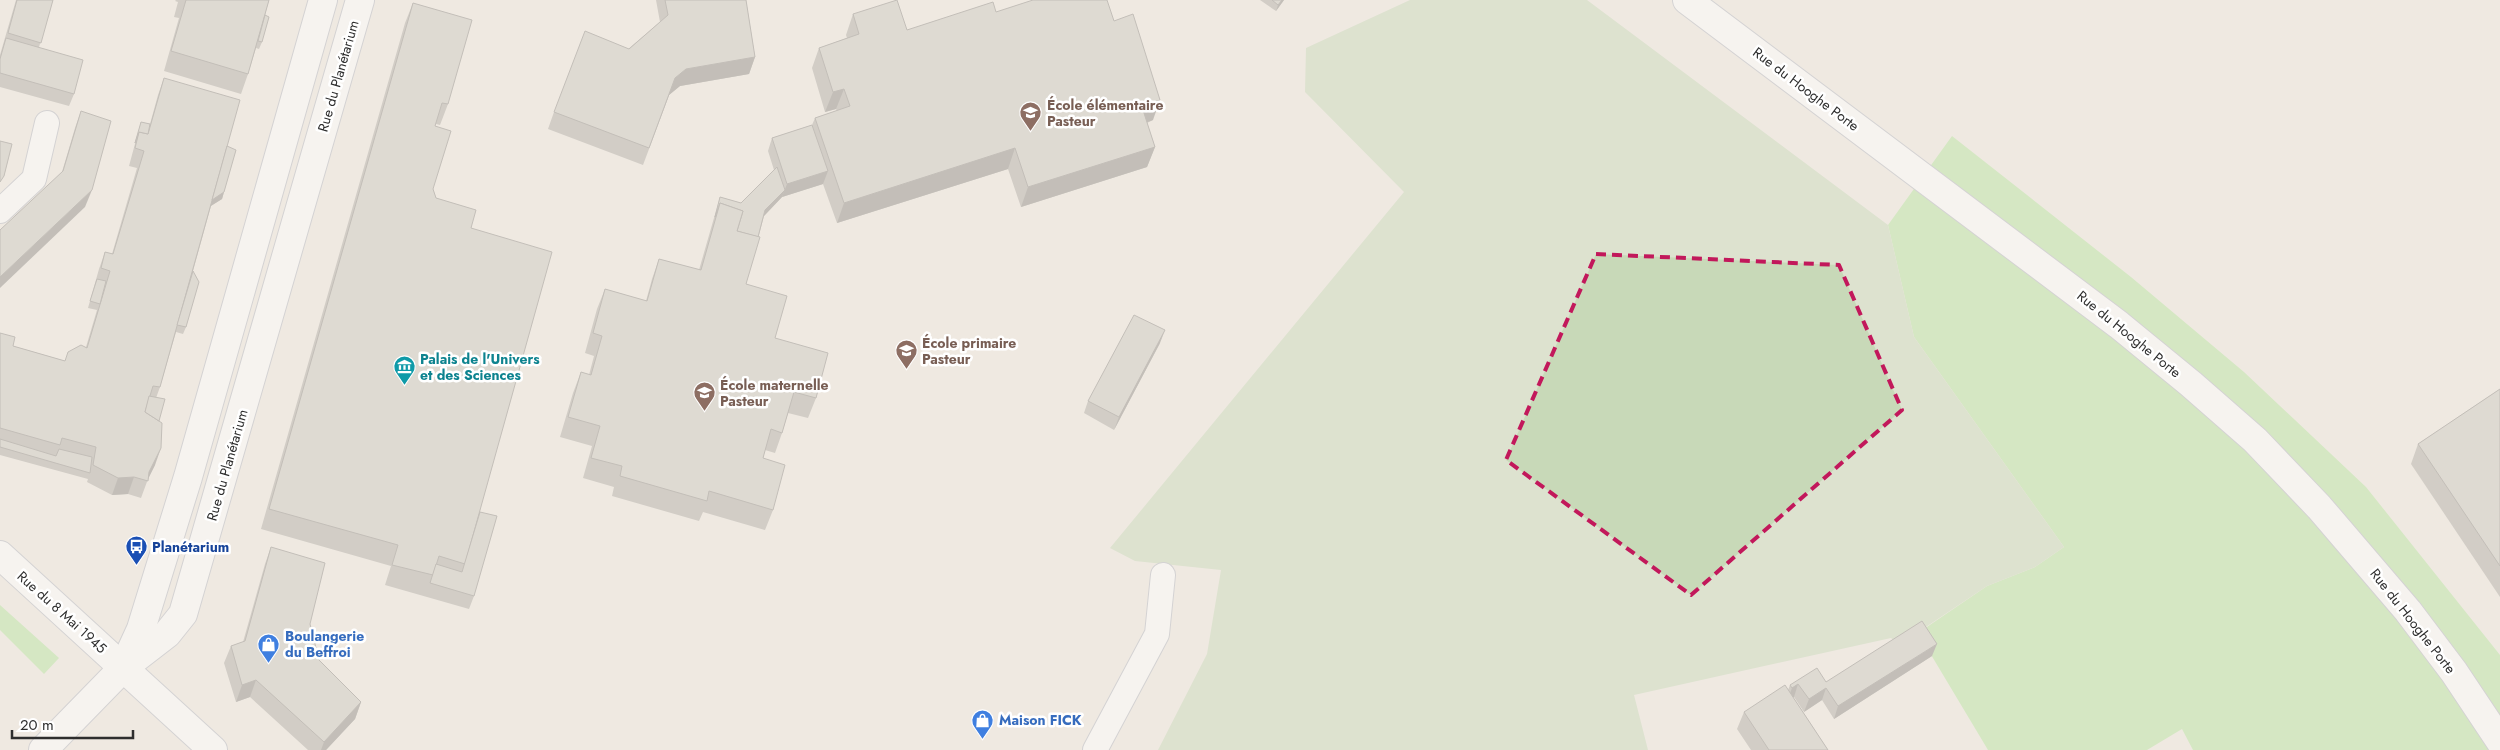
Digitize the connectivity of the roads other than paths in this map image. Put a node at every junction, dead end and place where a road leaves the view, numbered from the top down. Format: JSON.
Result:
{"nodes":[{"id":1,"x":323,"y":0,"type":"edge"},
{"id":2,"x":360,"y":0,"type":"edge"},
{"id":3,"x":1687,"y":0,"type":"edge"},
{"id":4,"x":47,"y":123,"type":"dead end"},
{"id":5,"x":0,"y":211,"type":"edge"},
{"id":6,"x":0,"y":555,"type":"edge"},
{"id":7,"x":1163,"y":575,"type":"dead end"},
{"id":8,"x":123,"y":668,"type":"junction"},
{"id":9,"x":2500,"y":741,"type":"edge"},
{"id":10,"x":43,"y":750,"type":"edge"},
{"id":11,"x":213,"y":750,"type":"edge"},
{"id":12,"x":1095,"y":750,"type":"edge"}],
"edges":[{"from":1,"to":8,"type":"street"},
{"from":2,"to":8,"type":"street","name":"Rue du Planétarium"},
{"from":3,"to":9,"type":"street","name":"Rue du Hooghe Porte"},
{"from":4,"to":5,"type":"lane"},
{"from":6,"to":8,"type":"street","name":"Rue du 8 Mai 1945"},
{"from":7,"to":12,"type":"lane"},
{"from":8,"to":10,"type":"street"},
{"from":8,"to":11,"type":"street","name":"Rue du 8 Mai 1945"}]}
